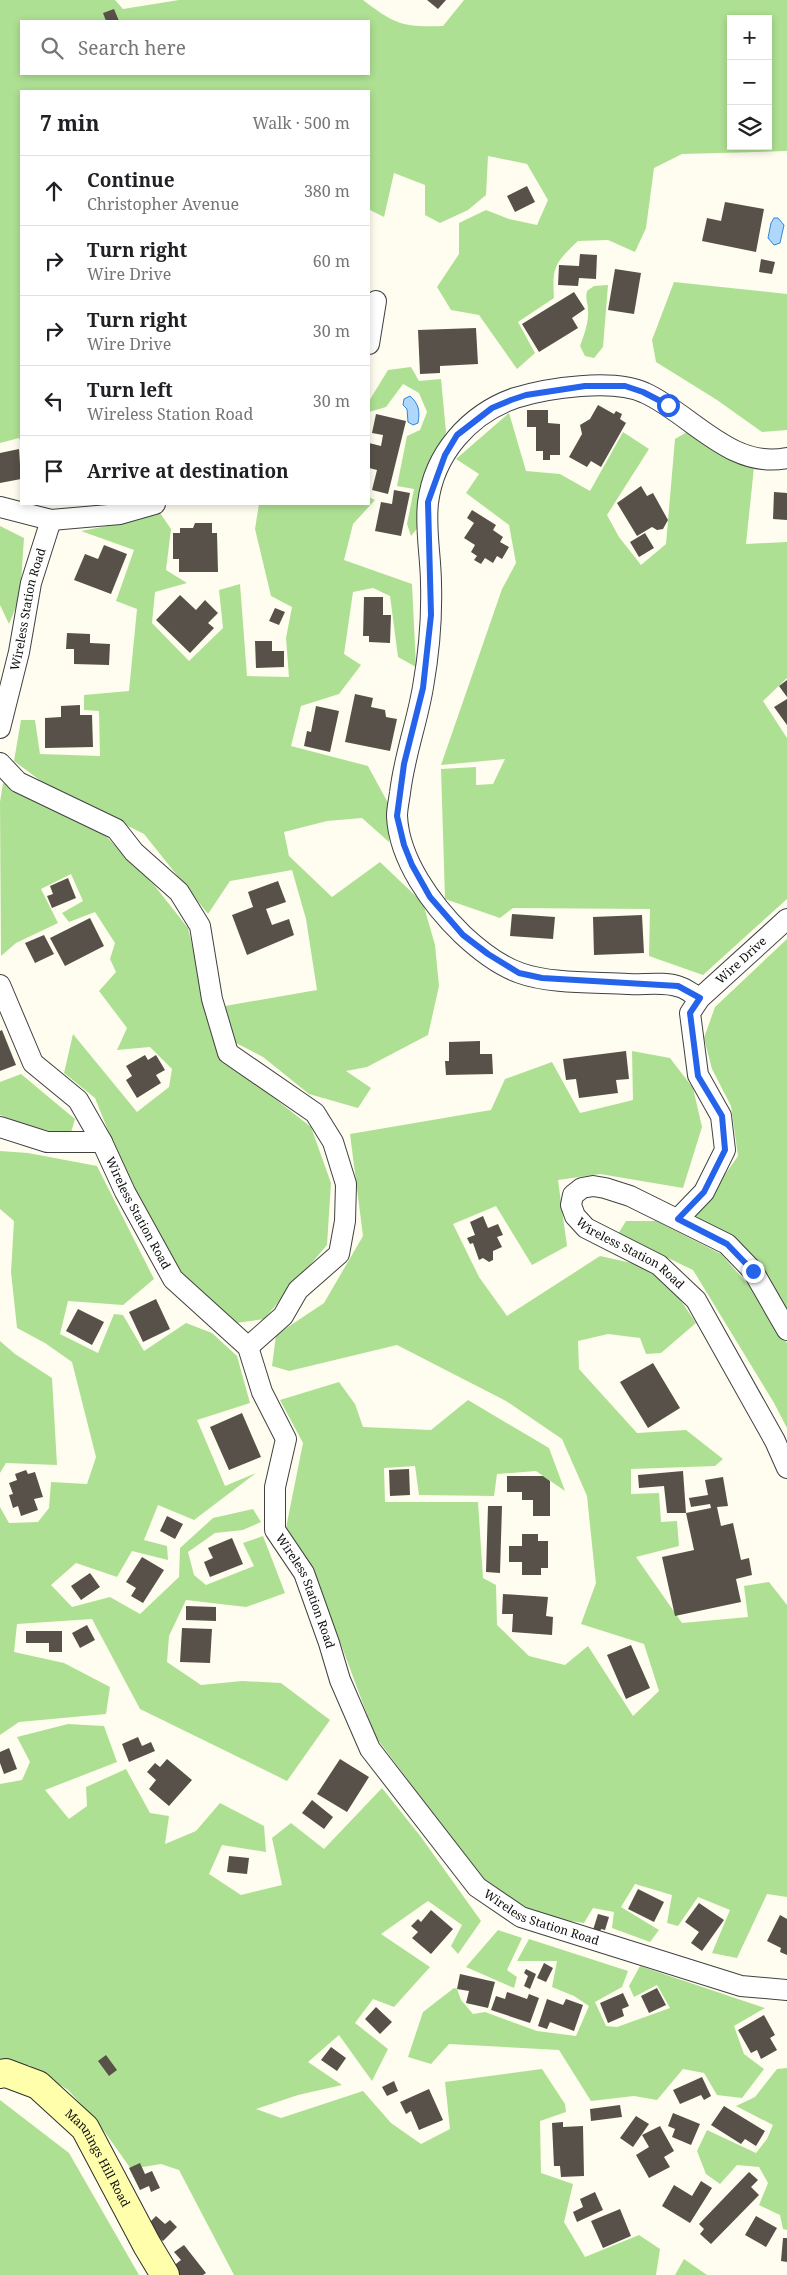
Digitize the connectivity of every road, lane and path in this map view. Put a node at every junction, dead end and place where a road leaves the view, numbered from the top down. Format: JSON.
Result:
{"nodes":[{"id":1,"x":376,"y":301,"type":"dead end"},
{"id":2,"x":370,"y":338,"type":"edge"},
{"id":3,"x":787,"y":458,"type":"edge"},
{"id":4,"x":152,"y":505,"type":"edge"},
{"id":5,"x":0,"y":507,"type":"edge"},
{"id":6,"x":51,"y":520,"type":"junction"},
{"id":7,"x":20,"y":652,"type":"junction"},
{"id":8,"x":0,"y":658,"type":"edge"},
{"id":9,"x":0,"y":728,"type":"edge"},
{"id":10,"x":0,"y":763,"type":"edge"},
{"id":11,"x":787,"y":919,"type":"edge"},
{"id":12,"x":0,"y":985,"type":"edge"},
{"id":13,"x":700,"y":998,"type":"junction"},
{"id":14,"x":0,"y":1127,"type":"edge"},
{"id":15,"x":102,"y":1142,"type":"junction"},
{"id":16,"x":678,"y":1219,"type":"junction"},
{"id":17,"x":787,"y":1330,"type":"edge"},
{"id":18,"x":248,"y":1347,"type":"junction"},
{"id":19,"x":787,"y":1468,"type":"edge"},
{"id":20,"x":787,"y":1990,"type":"edge"},
{"id":21,"x":0,"y":2074,"type":"edge"},
{"id":22,"x":165,"y":2275,"type":"edge"}],
"edges":[{"from":1,"to":2,"type":"street"},
{"from":3,"to":13,"type":"street"},
{"from":4,"to":6,"type":"street"},
{"from":5,"to":6,"type":"street"},
{"from":6,"to":7,"type":"street","name":"Wireless Station Road"},
{"from":7,"to":8,"type":"street"},
{"from":7,"to":9,"type":"street","name":"Wireless Station Road"},
{"from":10,"to":18,"type":"street"},
{"from":11,"to":13,"type":"street","name":"Wire Drive"},
{"from":12,"to":15,"type":"street","name":"Wireless Station Road"},
{"from":13,"to":16,"type":"street","name":"Wire Drive"},
{"from":14,"to":15,"type":"street"},
{"from":15,"to":18,"type":"street","name":"Wireless Station Road"},
{"from":16,"to":17,"type":"street","name":"Wireless Station Road"},
{"from":16,"to":19,"type":"street","name":"Wireless Station Road"},
{"from":18,"to":20,"type":"street","name":"Wireless Station Road"},
{"from":21,"to":22,"type":"main road","name":"Mannings Hill Road"}]}
